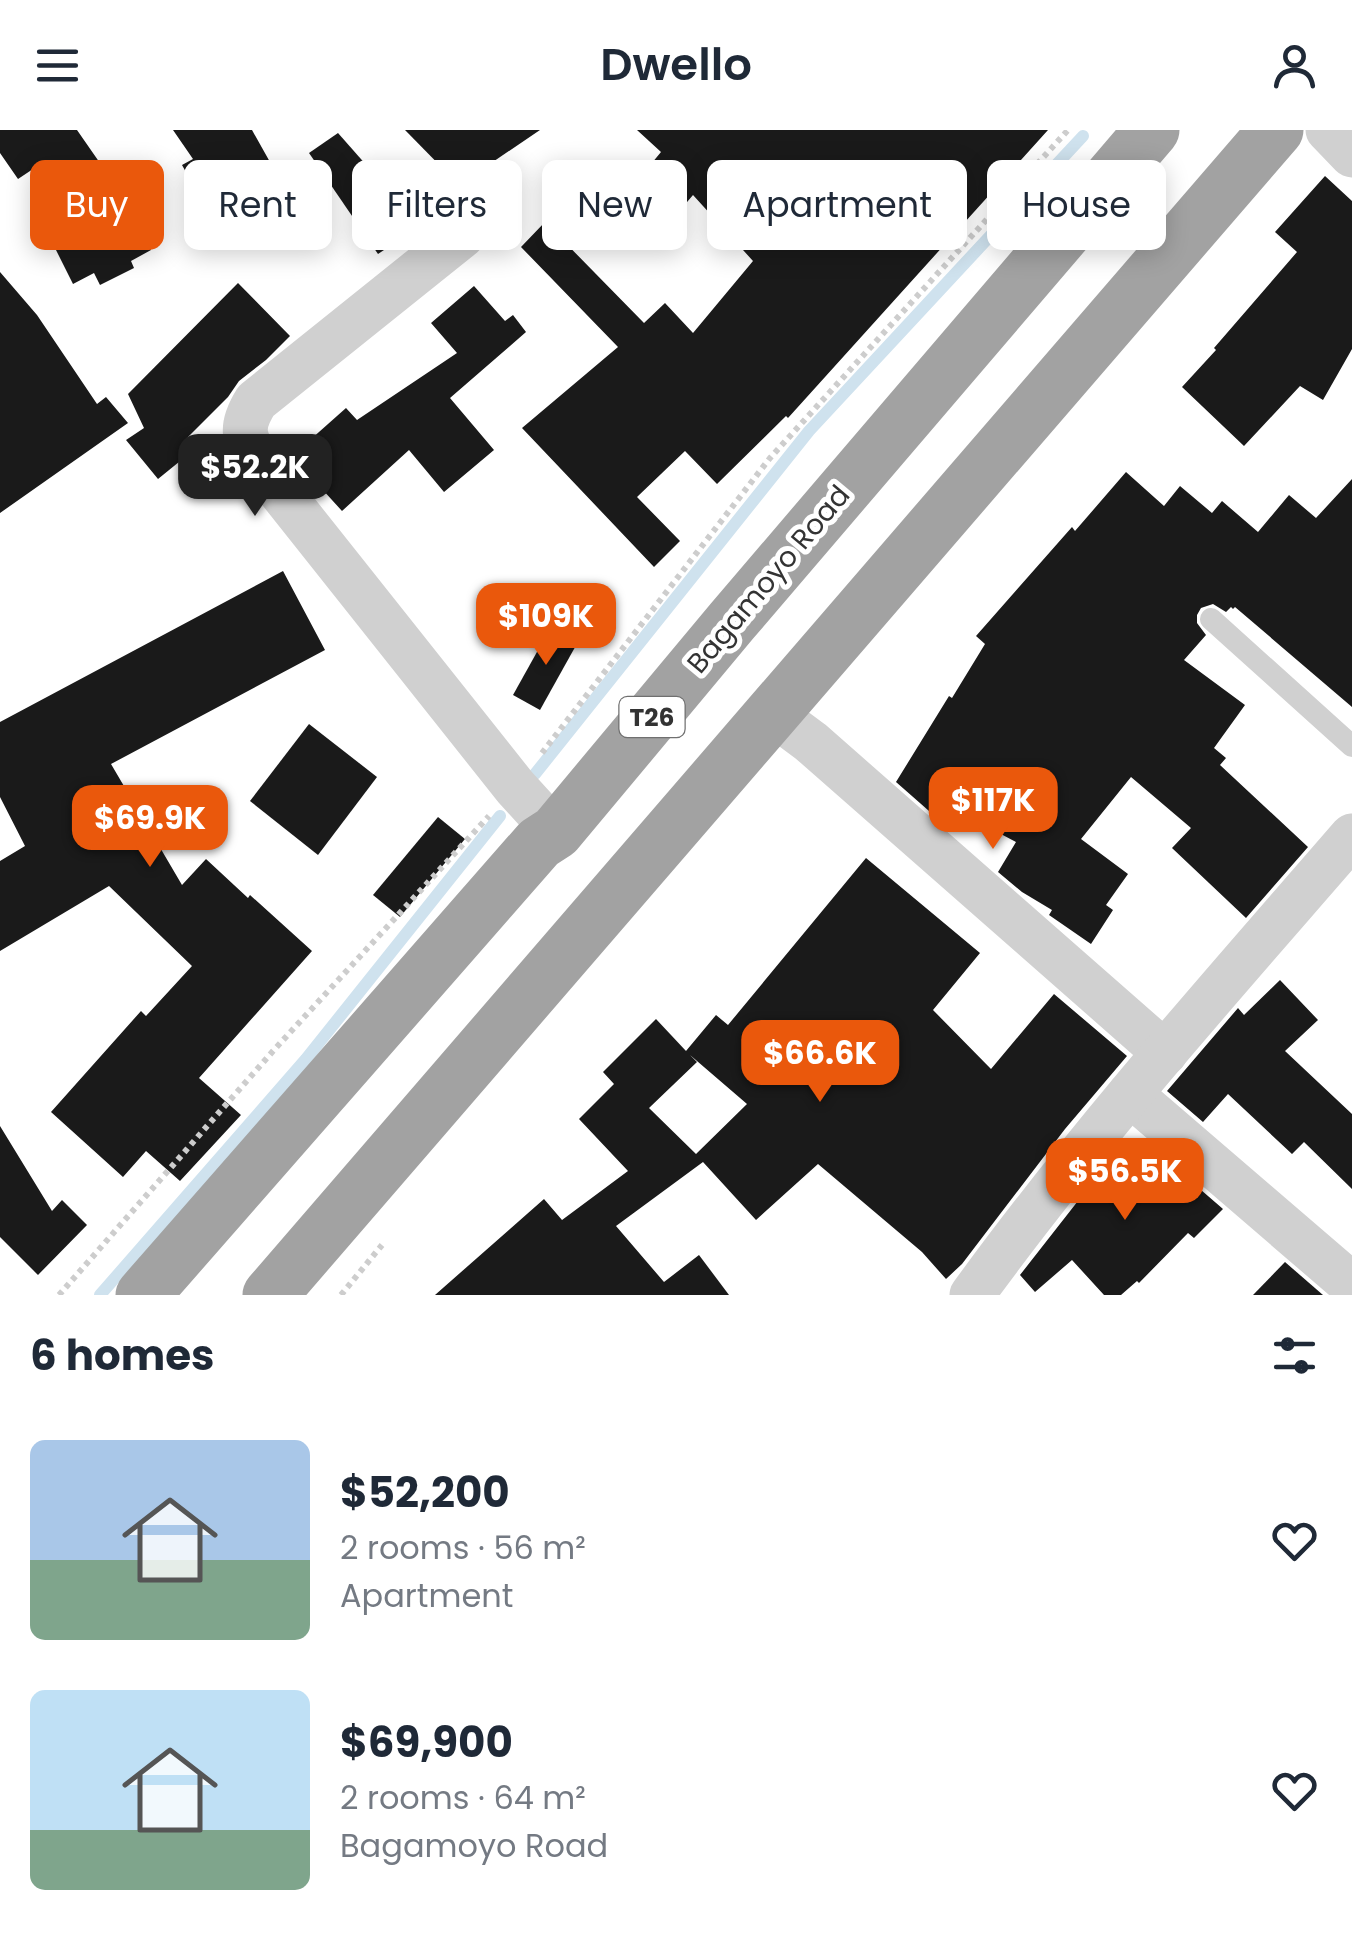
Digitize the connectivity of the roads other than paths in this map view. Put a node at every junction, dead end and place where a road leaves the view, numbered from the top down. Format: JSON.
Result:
{"nodes":[{"id":1,"x":1276,"y":130,"type":"edge"},
{"id":2,"x":1328,"y":130,"type":"edge"},
{"id":3,"x":1134,"y":135,"type":"edge"},
{"id":4,"x":1352,"y":155,"type":"edge"},
{"id":5,"x":443,"y":250,"type":"edge"},
{"id":6,"x":1211,"y":618,"type":"dead end"},
{"id":7,"x":772,"y":713,"type":"junction"},
{"id":8,"x":1352,"y":746,"type":"edge"},
{"id":9,"x":556,"y":832,"type":"junction"},
{"id":10,"x":1352,"y":836,"type":"edge"},
{"id":11,"x":1165,"y":1053,"type":"junction"},
{"id":12,"x":1130,"y":1094,"type":"junction"},
{"id":13,"x":1352,"y":1285,"type":"edge"},
{"id":14,"x":144,"y":1295,"type":"edge"},
{"id":15,"x":270,"y":1295,"type":"edge"},
{"id":16,"x":972,"y":1295,"type":"edge"}],
"edges":[{"from":1,"to":7,"type":"highway"},
{"from":2,"to":4,"type":"street"},
{"from":3,"to":9,"type":"highway","name":"Bagamoyo Road","number":"T26"},
{"from":5,"to":9,"type":"street"},
{"from":6,"to":8,"type":"lane"},
{"from":7,"to":11,"type":"street"},
{"from":7,"to":15,"type":"highway"},
{"from":9,"to":14,"type":"highway","name":"Bagamoyo Road","number":"T26"},
{"from":10,"to":11,"type":"street"},
{"from":11,"to":12,"type":"street"},
{"from":12,"to":13,"type":"street"},
{"from":12,"to":16,"type":"street"}]}
